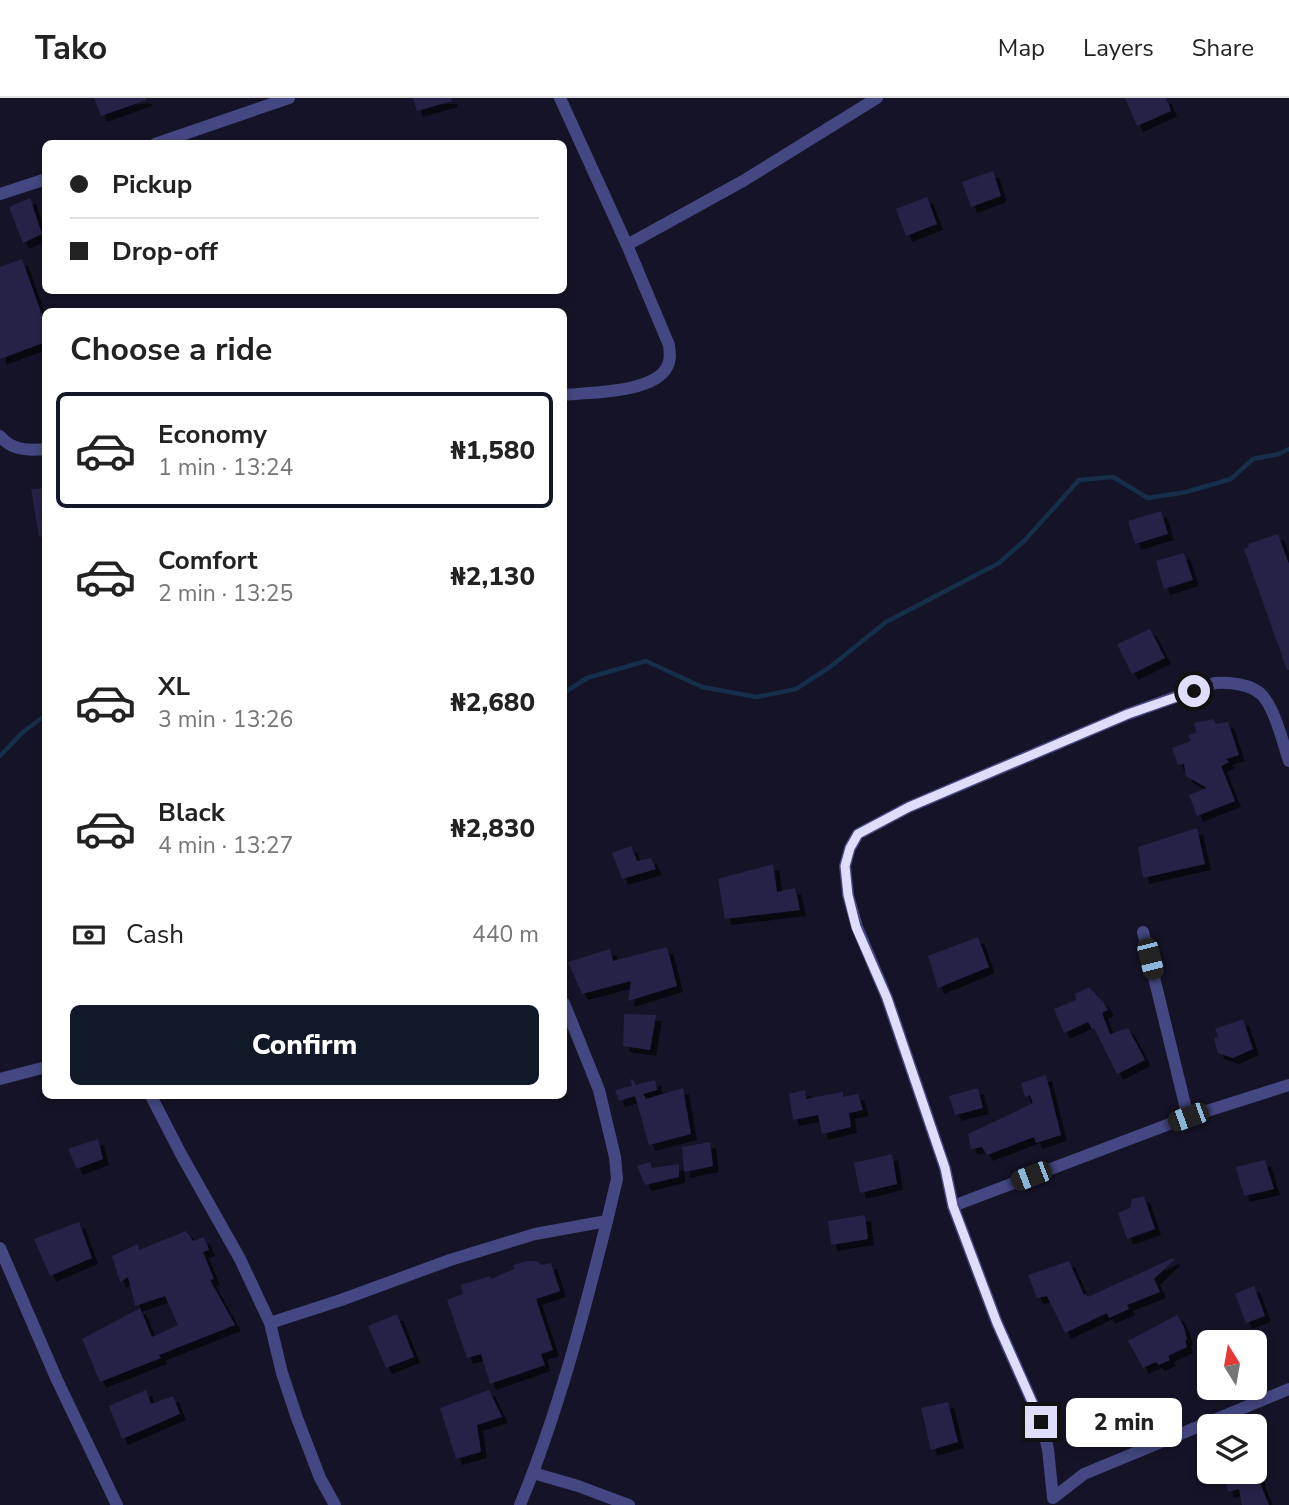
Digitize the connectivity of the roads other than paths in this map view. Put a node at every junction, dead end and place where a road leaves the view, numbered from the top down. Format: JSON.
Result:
{"nodes":[{"id":1,"x":289,"y":98,"type":"edge"},
{"id":2,"x":560,"y":98,"type":"edge"},
{"id":3,"x":877,"y":98,"type":"edge"},
{"id":4,"x":167,"y":140,"type":"edge"},
{"id":5,"x":42,"y":180,"type":"edge"},
{"id":6,"x":0,"y":194,"type":"edge"},
{"id":7,"x":627,"y":245,"type":"junction"},
{"id":8,"x":567,"y":395,"type":"edge"},
{"id":9,"x":0,"y":436,"type":"edge"},
{"id":10,"x":42,"y":450,"type":"edge"},
{"id":11,"x":1289,"y":761,"type":"edge"},
{"id":12,"x":1143,"y":932,"type":"dead end"},
{"id":13,"x":567,"y":1010,"type":"edge"},
{"id":14,"x":42,"y":1068,"type":"edge"},
{"id":15,"x":0,"y":1079,"type":"edge"},
{"id":16,"x":1289,"y":1085,"type":"edge"},
{"id":17,"x":153,"y":1099,"type":"edge"},
{"id":18,"x":1188,"y":1117,"type":"junction"},
{"id":19,"x":953,"y":1206,"type":"junction"},
{"id":20,"x":607,"y":1221,"type":"junction"},
{"id":21,"x":0,"y":1248,"type":"edge"},
{"id":22,"x":270,"y":1323,"type":"junction"},
{"id":23,"x":1289,"y":1389,"type":"edge"},
{"id":24,"x":533,"y":1473,"type":"junction"},
{"id":25,"x":1050,"y":1502,"type":"edge"},
{"id":26,"x":117,"y":1505,"type":"edge"},
{"id":27,"x":335,"y":1505,"type":"edge"},
{"id":28,"x":520,"y":1505,"type":"edge"},
{"id":29,"x":629,"y":1505,"type":"edge"}],
"edges":[{"from":1,"to":4,"type":"street"},
{"from":2,"to":7,"type":"street"},
{"from":3,"to":7,"type":"street"},
{"from":5,"to":6,"type":"street"},
{"from":7,"to":8,"type":"street"},
{"from":9,"to":10,"type":"street"},
{"from":11,"to":19,"type":"street"},
{"from":12,"to":18,"type":"street"},
{"from":13,"to":20,"type":"street"},
{"from":14,"to":15,"type":"street"},
{"from":16,"to":18,"type":"street"},
{"from":17,"to":22,"type":"street"},
{"from":18,"to":19,"type":"street"},
{"from":19,"to":25,"type":"street"},
{"from":20,"to":22,"type":"street"},
{"from":20,"to":24,"type":"street"},
{"from":21,"to":26,"type":"street"},
{"from":22,"to":27,"type":"street"},
{"from":23,"to":25,"type":"street"},
{"from":24,"to":28,"type":"street"},
{"from":24,"to":29,"type":"street"}]}
